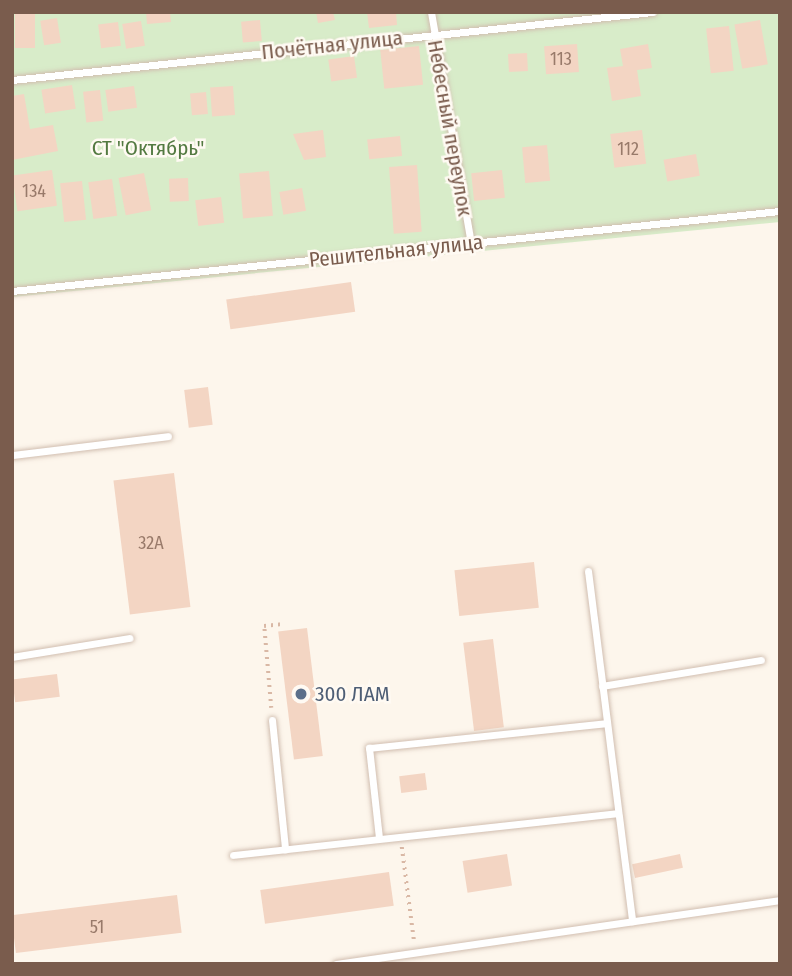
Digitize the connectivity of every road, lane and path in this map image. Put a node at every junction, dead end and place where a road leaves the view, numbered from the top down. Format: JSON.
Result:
{"nodes":[{"id":1,"x":431,"y":12,"type":"edge"},
{"id":2,"x":652,"y":12,"type":"edge"},
{"id":3,"x":433,"y":34,"type":"junction"},
{"id":4,"x":12,"y":80,"type":"edge"},
{"id":5,"x":780,"y":211,"type":"edge"},
{"id":6,"x":471,"y":243,"type":"junction"},
{"id":7,"x":12,"y":291,"type":"edge"},
{"id":8,"x":168,"y":436,"type":"dead end"},
{"id":9,"x":12,"y":455,"type":"edge"},
{"id":10,"x":588,"y":571,"type":"dead end"},
{"id":11,"x":282,"y":624,"type":"dead end"},
{"id":12,"x":130,"y":638,"type":"dead end"},
{"id":13,"x":12,"y":657,"type":"edge"},
{"id":14,"x":761,"y":660,"type":"dead end"},
{"id":15,"x":602,"y":686,"type":"junction"},
{"id":16,"x":272,"y":720,"type":"joint"},
{"id":17,"x":607,"y":723,"type":"junction"},
{"id":18,"x":618,"y":813,"type":"junction"},
{"id":19,"x":401,"y":836,"type":"junction"},
{"id":20,"x":379,"y":838,"type":"junction"},
{"id":21,"x":285,"y":849,"type":"junction"},
{"id":22,"x":233,"y":855,"type":"dead end"},
{"id":23,"x":780,"y":900,"type":"edge"},
{"id":24,"x":632,"y":921,"type":"junction"},
{"id":25,"x":416,"y":952,"type":"junction"},
{"id":26,"x":336,"y":964,"type":"edge"}],
"edges":[{"from":1,"to":3,"type":"lane","name":"Небесный переулок"},
{"from":2,"to":3,"type":"lane","name":"Почётная улица"},
{"from":3,"to":4,"type":"lane","name":"Почётная улица"},
{"from":3,"to":6,"type":"lane","name":"Небесный переулок"},
{"from":5,"to":6,"type":"lane","name":"Решительная улица"},
{"from":6,"to":7,"type":"lane","name":"Решительная улица"},
{"from":8,"to":9,"type":"lane"},
{"from":10,"to":15,"type":"lane"},
{"from":11,"to":16,"type":"path"},
{"from":12,"to":13,"type":"lane"},
{"from":14,"to":15,"type":"lane"},
{"from":15,"to":17,"type":"lane"},
{"from":16,"to":21,"type":"lane"},
{"from":17,"to":18,"type":"lane"},
{"from":17,"to":20,"type":"lane"},
{"from":18,"to":19,"type":"lane"},
{"from":18,"to":24,"type":"lane"},
{"from":19,"to":20,"type":"lane"},
{"from":19,"to":25,"type":"path"},
{"from":20,"to":21,"type":"lane"},
{"from":21,"to":22,"type":"lane"},
{"from":23,"to":24,"type":"lane"},
{"from":24,"to":25,"type":"lane"},
{"from":25,"to":26,"type":"lane"}]}
